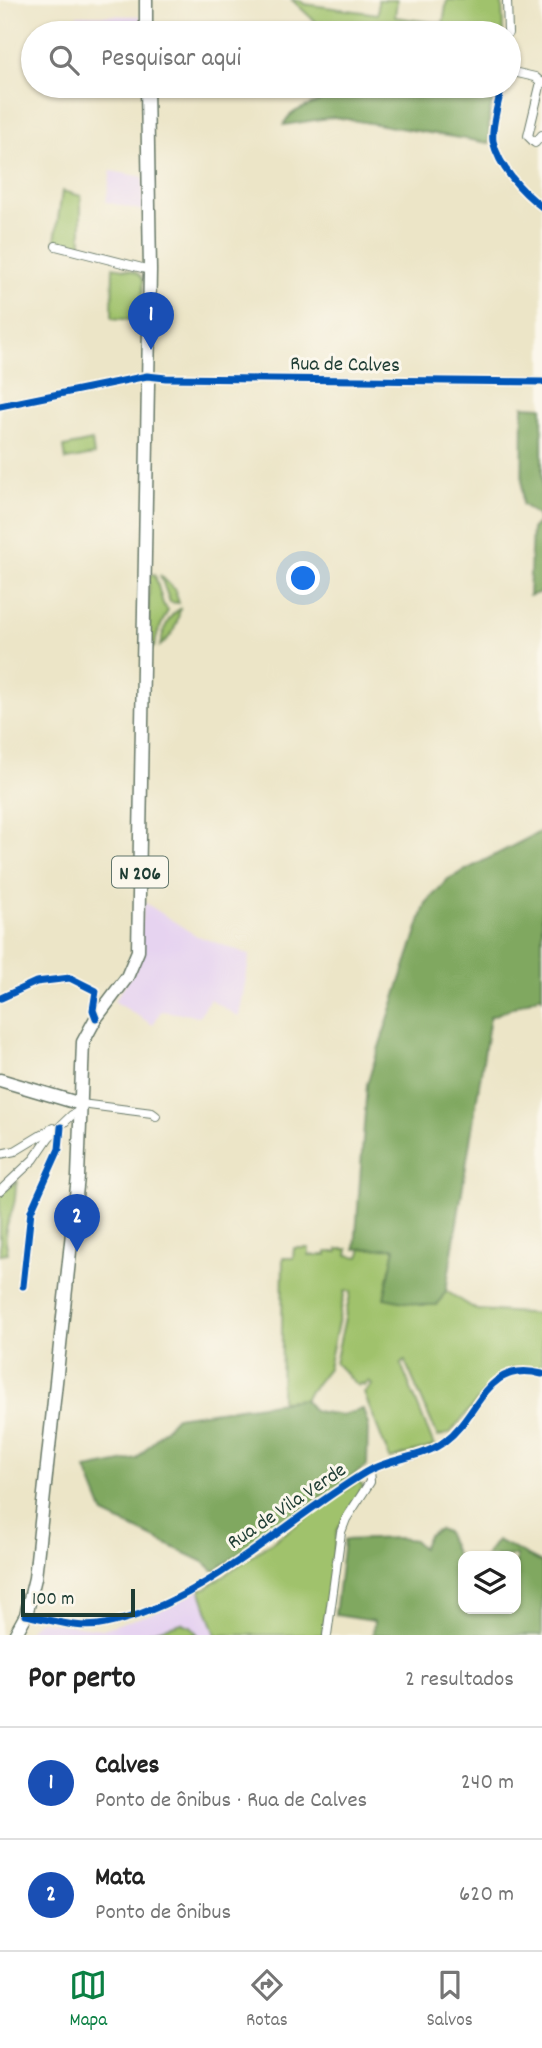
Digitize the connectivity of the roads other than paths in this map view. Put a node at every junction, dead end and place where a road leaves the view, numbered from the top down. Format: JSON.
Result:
{"nodes":[{"id":1,"x":146,"y":0,"type":"edge"},
{"id":2,"x":507,"y":0,"type":"edge"},
{"id":3,"x":146,"y":21,"type":"edge"},
{"id":4,"x":508,"y":21,"type":"edge"},
{"id":5,"x":521,"y":74,"type":"edge"},
{"id":6,"x":541,"y":82,"type":"edge"},
{"id":7,"x":147,"y":98,"type":"edge"},
{"id":8,"x":500,"y":98,"type":"edge"},
{"id":9,"x":542,"y":135,"type":"edge"},
{"id":10,"x":542,"y":206,"type":"edge"},
{"id":11,"x":56,"y":246,"type":"dead end"},
{"id":12,"x":150,"y":270,"type":"junction"},
{"id":13,"x":148,"y":376,"type":"junction"},
{"id":14,"x":542,"y":382,"type":"edge"},
{"id":15,"x":0,"y":406,"type":"edge"},
{"id":16,"x":1,"y":998,"type":"edge"},
{"id":17,"x":96,"y":1018,"type":"junction"},
{"id":18,"x":0,"y":1080,"type":"edge"},
{"id":19,"x":80,"y":1105,"type":"junction"},
{"id":20,"x":156,"y":1116,"type":"dead end"},
{"id":21,"x":61,"y":1127,"type":"junction"},
{"id":22,"x":0,"y":1154,"type":"edge"},
{"id":23,"x":0,"y":1191,"type":"edge"},
{"id":24,"x":23,"y":1286,"type":"dead end"},
{"id":25,"x":542,"y":1374,"type":"edge"},
{"id":26,"x":369,"y":1470,"type":"junction"},
{"id":27,"x":26,"y":1615,"type":"junction"},
{"id":28,"x":15,"y":1635,"type":"edge"},
{"id":29,"x":327,"y":1635,"type":"edge"}],
"edges":[{"from":1,"to":3,"type":"main road"},
{"from":2,"to":4,"type":"street"},
{"from":5,"to":6,"type":"street"},
{"from":6,"to":9,"type":"street"},
{"from":7,"to":12,"type":"main road","number":"N 206"},
{"from":8,"to":10,"type":"street"},
{"from":11,"to":12,"type":"street"},
{"from":12,"to":13,"type":"main road","number":"N 206"},
{"from":13,"to":14,"type":"street","name":"Rua de Calves"},
{"from":13,"to":15,"type":"street","name":"Rua de Calves"},
{"from":13,"to":17,"type":"main road","number":"N 206"},
{"from":16,"to":17,"type":"street"},
{"from":17,"to":19,"type":"main road","number":"N 206"},
{"from":18,"to":19,"type":"main road"},
{"from":19,"to":20,"type":"street"},
{"from":19,"to":21,"type":"street"},
{"from":19,"to":22,"type":"street"},
{"from":19,"to":27,"type":"main road","number":"N 206"},
{"from":21,"to":23,"type":"street"},
{"from":21,"to":24,"type":"street"},
{"from":25,"to":26,"type":"street","name":"Rua de Vila Verde"},
{"from":26,"to":27,"type":"street","name":"Rua de Vila Verde"},
{"from":26,"to":29,"type":"street"},
{"from":27,"to":28,"type":"main road","number":"N 206"}]}
